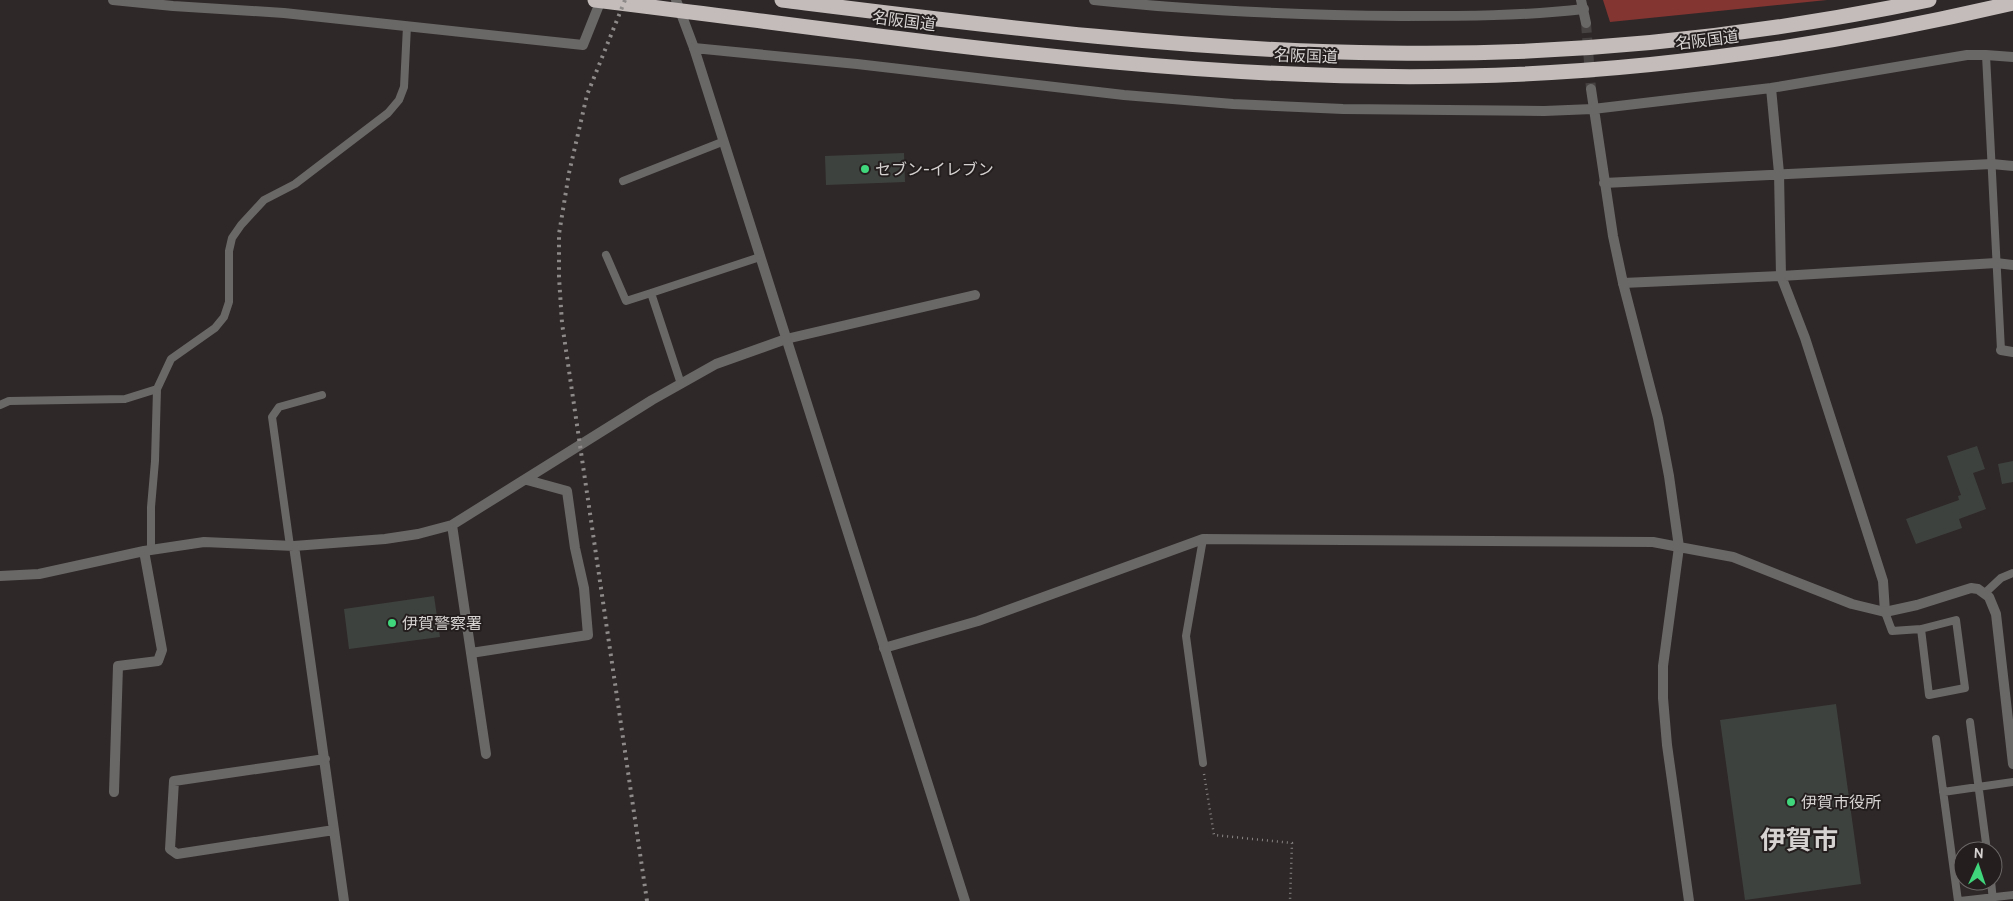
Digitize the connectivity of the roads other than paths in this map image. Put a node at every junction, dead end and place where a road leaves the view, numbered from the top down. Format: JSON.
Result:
{"nodes":[{"id":1,"x":113,"y":0,"type":"edge"},
{"id":2,"x":595,"y":0,"type":"edge"},
{"id":3,"x":601,"y":0,"type":"edge"},
{"id":4,"x":676,"y":0,"type":"edge"},
{"id":5,"x":782,"y":0,"type":"edge"},
{"id":6,"x":1094,"y":0,"type":"edge"},
{"id":7,"x":1928,"y":0,"type":"edge"},
{"id":8,"x":1582,"y":3,"type":"edge"},
{"id":9,"x":2013,"y":3,"type":"edge"},
{"id":10,"x":1586,"y":23,"type":"tunnel mouth"},
{"id":11,"x":407,"y":26,"type":"junction"},
{"id":12,"x":694,"y":48,"type":"junction"},
{"id":13,"x":1986,"y":54,"type":"junction"},
{"id":14,"x":2013,"y":57,"type":"edge"},
{"id":15,"x":1771,"y":88,"type":"junction"},
{"id":16,"x":1592,"y":89,"type":"tunnel mouth"},
{"id":17,"x":1593,"y":109,"type":"junction"},
{"id":18,"x":722,"y":142,"type":"junction"},
{"id":19,"x":1992,"y":164,"type":"junction"},
{"id":20,"x":2013,"y":166,"type":"edge"},
{"id":21,"x":1779,"y":173,"type":"junction"},
{"id":22,"x":623,"y":181,"type":"dead end"},
{"id":23,"x":1604,"y":183,"type":"junction"},
{"id":24,"x":606,"y":255,"type":"dead end"},
{"id":25,"x":760,"y":257,"type":"junction"},
{"id":26,"x":1996,"y":263,"type":"junction"},
{"id":27,"x":2013,"y":265,"type":"edge"},
{"id":28,"x":1781,"y":276,"type":"junction"},
{"id":29,"x":1623,"y":284,"type":"junction"},
{"id":30,"x":651,"y":293,"type":"junction"},
{"id":31,"x":975,"y":294,"type":"dead end"},
{"id":32,"x":786,"y":339,"type":"junction"},
{"id":33,"x":2001,"y":350,"type":"joint"},
{"id":34,"x":2013,"y":352,"type":"edge"},
{"id":35,"x":681,"y":384,"type":"junction"},
{"id":36,"x":157,"y":389,"type":"junction"},
{"id":37,"x":322,"y":395,"type":"dead end"},
{"id":38,"x":0,"y":405,"type":"edge"},
{"id":39,"x":527,"y":480,"type":"junction"},
{"id":40,"x":452,"y":525,"type":"junction"},
{"id":41,"x":1204,"y":539,"type":"junction"},
{"id":42,"x":292,"y":546,"type":"junction"},
{"id":43,"x":1679,"y":547,"type":"junction"},
{"id":44,"x":148,"y":550,"type":"junction"},
{"id":45,"x":2013,"y":573,"type":"edge"},
{"id":46,"x":0,"y":576,"type":"edge"},
{"id":47,"x":1985,"y":593,"type":"junction"},
{"id":48,"x":1885,"y":612,"type":"junction"},
{"id":49,"x":1920,"y":629,"type":"junction"},
{"id":50,"x":884,"y":648,"type":"junction"},
{"id":51,"x":471,"y":653,"type":"junction"},
{"id":52,"x":1970,"y":722,"type":"dead end"},
{"id":53,"x":1936,"y":739,"type":"dead end"},
{"id":54,"x":486,"y":754,"type":"dead end"},
{"id":55,"x":325,"y":760,"type":"junction"},
{"id":56,"x":1203,"y":763,"type":"road end"},
{"id":57,"x":2013,"y":764,"type":"edge"},
{"id":58,"x":2013,"y":782,"type":"edge"},
{"id":59,"x":1978,"y":787,"type":"junction"},
{"id":60,"x":114,"y":792,"type":"dead end"},
{"id":61,"x":1943,"y":792,"type":"junction"},
{"id":62,"x":334,"y":830,"type":"junction"},
{"id":63,"x":1986,"y":841,"type":"edge"},
{"id":64,"x":2013,"y":895,"type":"edge"},
{"id":65,"x":1993,"y":899,"type":"edge"},
{"id":66,"x":344,"y":901,"type":"edge"},
{"id":67,"x":965,"y":901,"type":"edge"},
{"id":68,"x":1689,"y":901,"type":"edge"},
{"id":69,"x":1959,"y":901,"type":"edge"}],
"edges":[{"from":1,"to":11,"type":"street"},
{"from":2,"to":9,"type":"highway","name":"名阪国道"},
{"from":3,"to":11,"type":"street"},
{"from":4,"to":12,"type":"street"},
{"from":5,"to":7,"type":"highway","name":"名阪国道"},
{"from":6,"to":8,"type":"street"},
{"from":8,"to":10,"type":"street"},
{"from":11,"to":36,"type":"lane"},
{"from":12,"to":17,"type":"street"},
{"from":12,"to":18,"type":"street"},
{"from":13,"to":14,"type":"street"},
{"from":13,"to":15,"type":"street"},
{"from":13,"to":19,"type":"lane"},
{"from":15,"to":17,"type":"street"},
{"from":15,"to":21,"type":"street"},
{"from":16,"to":17,"type":"street"},
{"from":17,"to":23,"type":"street"},
{"from":18,"to":22,"type":"lane"},
{"from":18,"to":25,"type":"street"},
{"from":19,"to":20,"type":"street"},
{"from":19,"to":21,"type":"street"},
{"from":19,"to":26,"type":"lane"},
{"from":21,"to":23,"type":"street"},
{"from":21,"to":28,"type":"street"},
{"from":23,"to":29,"type":"street"},
{"from":24,"to":30,"type":"lane"},
{"from":25,"to":30,"type":"lane"},
{"from":25,"to":32,"type":"street"},
{"from":26,"to":27,"type":"street"},
{"from":26,"to":28,"type":"street"},
{"from":26,"to":33,"type":"lane"},
{"from":28,"to":29,"type":"street"},
{"from":28,"to":48,"type":"street"},
{"from":29,"to":43,"type":"street"},
{"from":30,"to":35,"type":"lane"},
{"from":31,"to":32,"type":"street"},
{"from":32,"to":35,"type":"street"},
{"from":32,"to":50,"type":"street"},
{"from":33,"to":34,"type":"street"},
{"from":35,"to":39,"type":"street"},
{"from":36,"to":38,"type":"lane"},
{"from":36,"to":44,"type":"lane"},
{"from":37,"to":42,"type":"lane"},
{"from":39,"to":40,"type":"street"},
{"from":39,"to":51,"type":"street"},
{"from":40,"to":42,"type":"street"},
{"from":40,"to":51,"type":"street"},
{"from":41,"to":43,"type":"street"},
{"from":41,"to":50,"type":"street"},
{"from":41,"to":56,"type":"lane"},
{"from":42,"to":44,"type":"street"},
{"from":42,"to":55,"type":"street"},
{"from":43,"to":48,"type":"street"},
{"from":43,"to":68,"type":"street"},
{"from":44,"to":46,"type":"street"},
{"from":44,"to":60,"type":"street"},
{"from":45,"to":47,"type":"lane"},
{"from":47,"to":48,"type":"street"},
{"from":47,"to":57,"type":"street"},
{"from":48,"to":49,"type":"lane"},
{"from":49,"to":49,"type":"lane"},
{"from":50,"to":67,"type":"street"},
{"from":51,"to":54,"type":"street"},
{"from":52,"to":59,"type":"lane"},
{"from":53,"to":61,"type":"lane"},
{"from":55,"to":62,"type":"street"},
{"from":55,"to":62,"type":"street"},
{"from":58,"to":59,"type":"lane"},
{"from":59,"to":61,"type":"lane"},
{"from":59,"to":63,"type":"lane"},
{"from":61,"to":69,"type":"lane"},
{"from":62,"to":66,"type":"street"},
{"from":64,"to":65,"type":"lane"},
{"from":65,"to":69,"type":"lane"}]}
